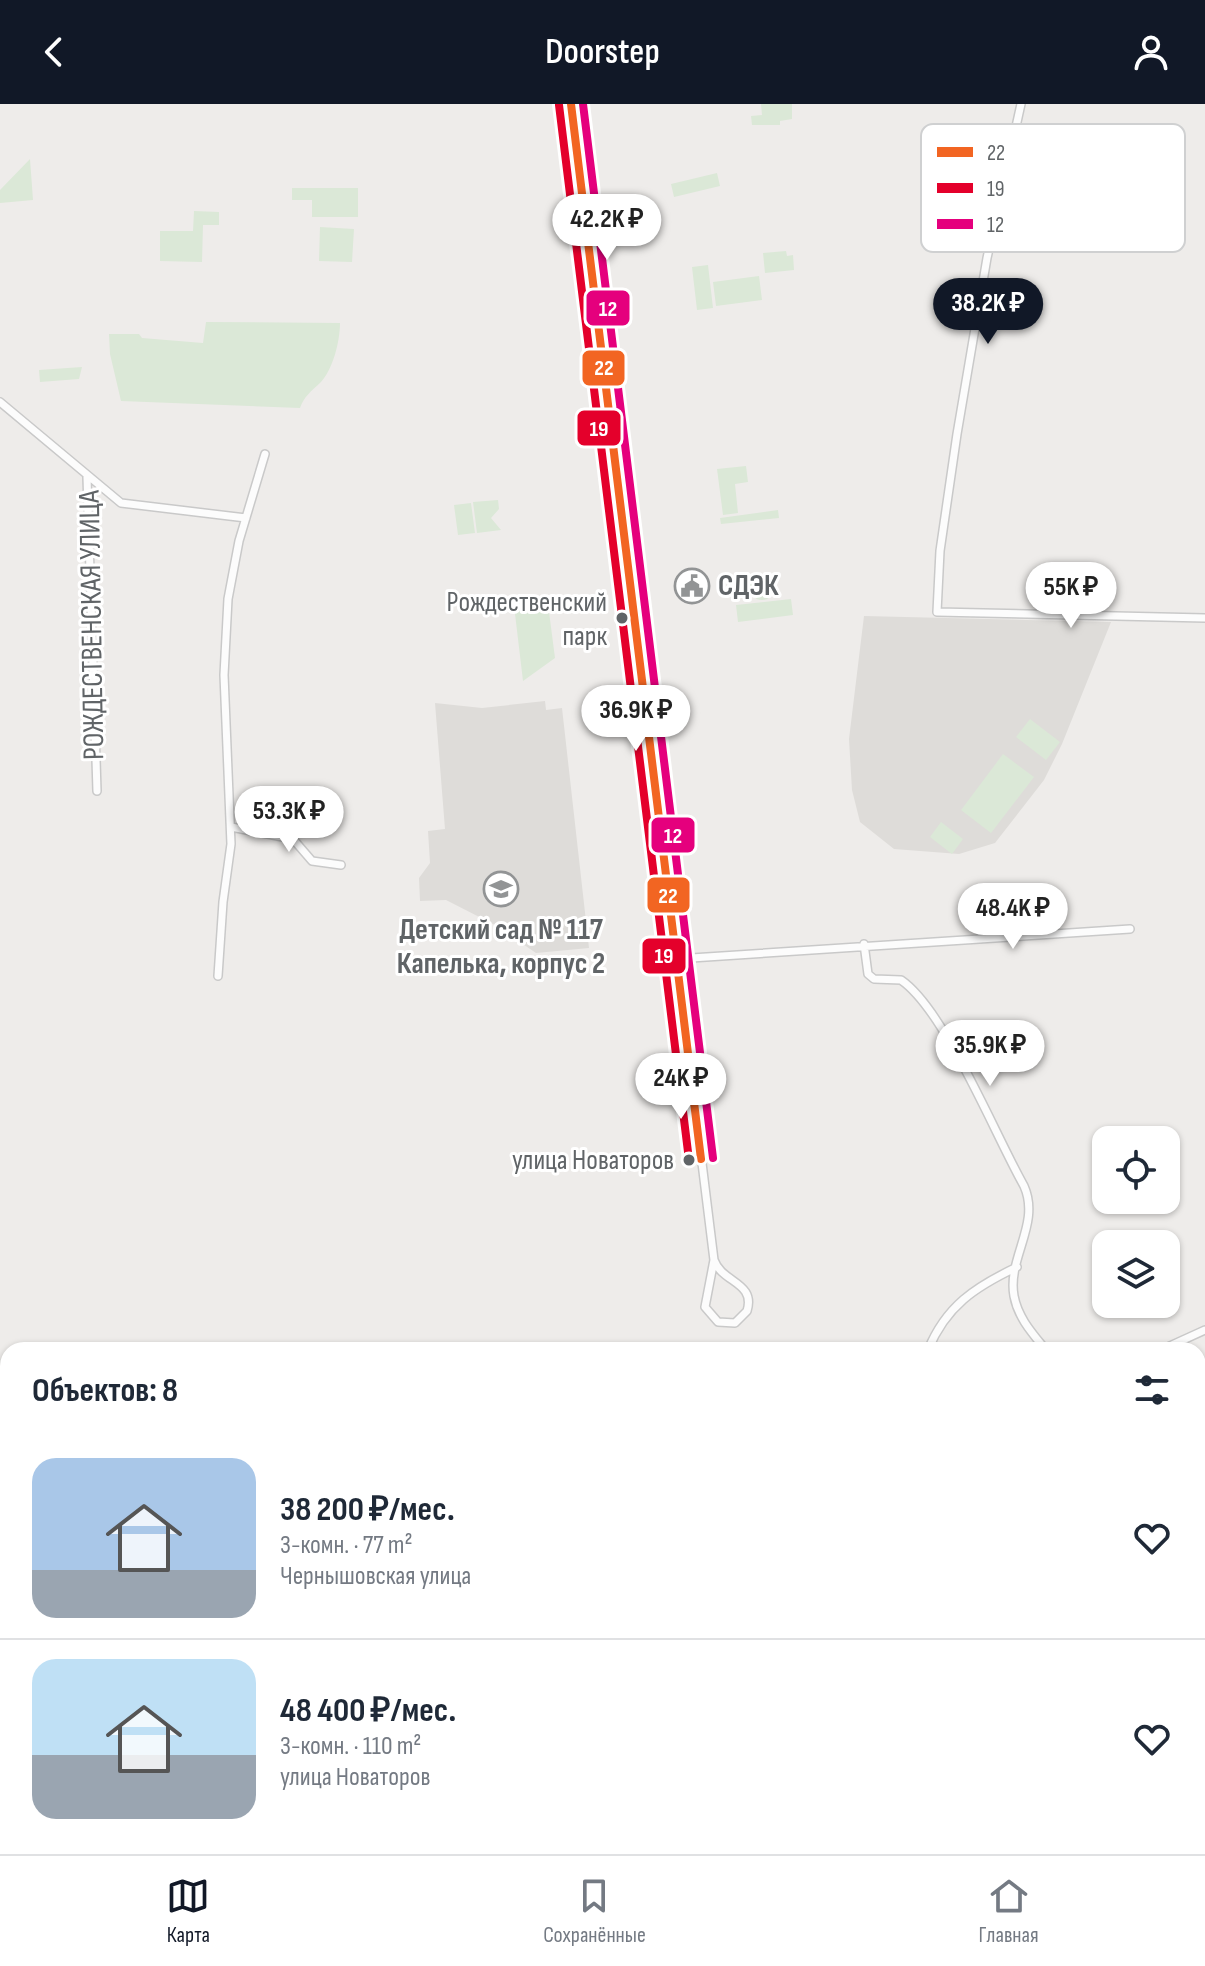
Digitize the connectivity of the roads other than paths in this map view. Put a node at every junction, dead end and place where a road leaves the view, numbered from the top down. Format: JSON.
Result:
{"nodes":[{"id":1,"x":571,"y":104,"type":"edge"},
{"id":2,"x":1021,"y":104,"type":"edge"},
{"id":3,"x":1017,"y":124,"type":"edge"},
{"id":4,"x":988,"y":252,"type":"edge"},
{"id":5,"x":0,"y":402,"type":"edge"},
{"id":6,"x":265,"y":454,"type":"dead end"},
{"id":7,"x":87,"y":477,"type":"junction"},
{"id":8,"x":246,"y":518,"type":"junction"},
{"id":9,"x":1205,"y":618,"type":"edge"},
{"id":10,"x":97,"y":791,"type":"dead end"},
{"id":11,"x":231,"y":827,"type":"junction"},
{"id":12,"x":341,"y":865,"type":"dead end"},
{"id":13,"x":1130,"y":929,"type":"dead end"},
{"id":14,"x":864,"y":944,"type":"junction"},
{"id":15,"x":676,"y":959,"type":"junction"},
{"id":16,"x":218,"y":976,"type":"dead end"},
{"id":17,"x":714,"y":1260,"type":"junction"},
{"id":18,"x":1017,"y":1267,"type":"junction"},
{"id":19,"x":1205,"y":1330,"type":"edge"},
{"id":20,"x":932,"y":1342,"type":"edge"},
{"id":21,"x":1041,"y":1342,"type":"edge"},
{"id":22,"x":1179,"y":1342,"type":"edge"}],
"edges":[{"from":1,"to":15,"type":"street"},
{"from":2,"to":3,"type":"street"},
{"from":4,"to":9,"type":"street"},
{"from":5,"to":7,"type":"street"},
{"from":6,"to":8,"type":"street"},
{"from":7,"to":8,"type":"street","name":"РОЖДЕСТВЕНСКАЯ УЛИЦА"},
{"from":7,"to":10,"type":"street","name":"РОЖДЕСТВЕНСКАЯ УЛИЦА"},
{"from":8,"to":11,"type":"street"},
{"from":11,"to":12,"type":"street"},
{"from":11,"to":16,"type":"street"},
{"from":13,"to":14,"type":"street"},
{"from":14,"to":15,"type":"street"},
{"from":14,"to":18,"type":"street"},
{"from":15,"to":17,"type":"street"},
{"from":17,"to":17,"type":"street"},
{"from":18,"to":20,"type":"street"},
{"from":18,"to":21,"type":"street"},
{"from":19,"to":22,"type":"street"}]}
